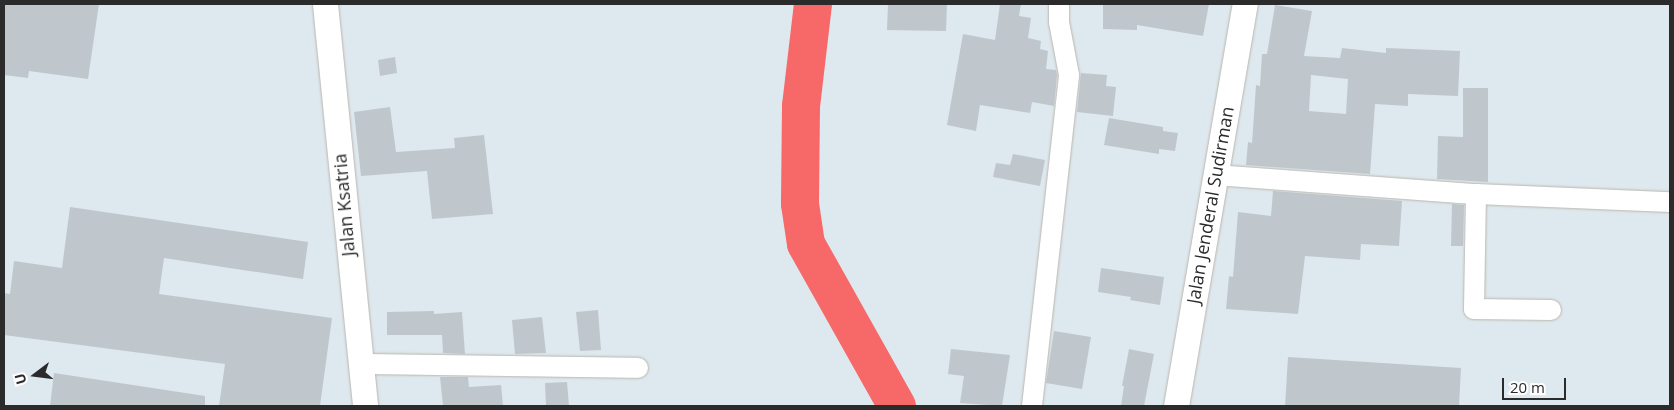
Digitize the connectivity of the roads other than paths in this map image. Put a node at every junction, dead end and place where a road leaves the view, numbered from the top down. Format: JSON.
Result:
{"nodes":[{"id":1,"x":325,"y":4,"type":"edge"},
{"id":2,"x":1059,"y":4,"type":"edge"},
{"id":3,"x":1245,"y":4,"type":"edge"},
{"id":4,"x":1215,"y":175,"type":"junction"},
{"id":5,"x":1476,"y":194,"type":"junction"},
{"id":6,"x":1670,"y":202,"type":"edge"},
{"id":7,"x":1551,"y":310,"type":"dead end"},
{"id":8,"x":360,"y":364,"type":"junction"},
{"id":9,"x":638,"y":368,"type":"dead end"},
{"id":10,"x":364,"y":406,"type":"edge"},
{"id":11,"x":1032,"y":406,"type":"edge"},
{"id":12,"x":1176,"y":406,"type":"edge"}],
"edges":[{"from":1,"to":8,"type":"street","name":"Jalan Ksatria"},
{"from":2,"to":11,"type":"street"},
{"from":3,"to":4,"type":"street","name":"Jalan Jenderal Sudirman"},
{"from":4,"to":5,"type":"street"},
{"from":4,"to":12,"type":"street","name":"Jalan Jenderal Sudirman"},
{"from":5,"to":6,"type":"street"},
{"from":5,"to":7,"type":"street"},
{"from":8,"to":9,"type":"street"},
{"from":8,"to":10,"type":"street","name":"Jalan Ksatria"}]}
